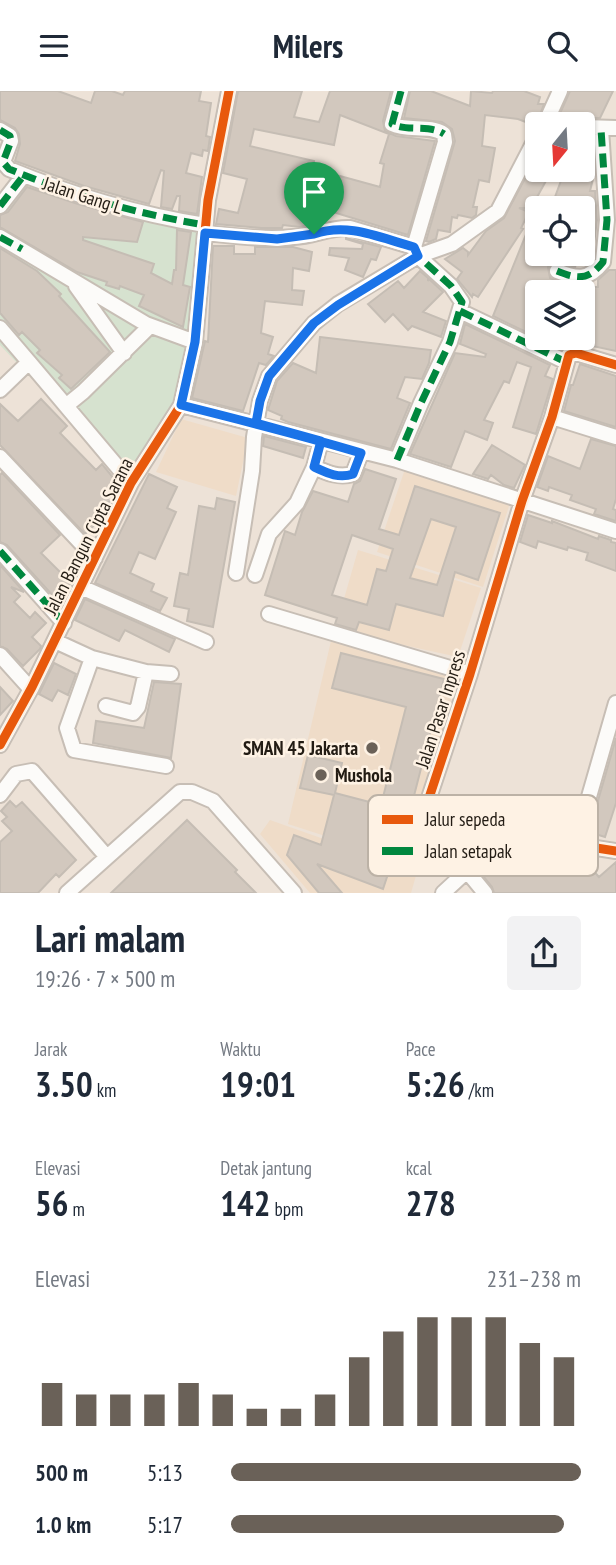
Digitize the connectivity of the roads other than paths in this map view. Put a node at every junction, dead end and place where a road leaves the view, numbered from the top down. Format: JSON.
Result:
{"nodes":[{"id":1,"x":229,"y":91,"type":"edge"},
{"id":2,"x":401,"y":91,"type":"edge"},
{"id":3,"x":560,"y":91,"type":"edge"},
{"id":4,"x":554,"y":112,"type":"edge"},
{"id":5,"x":609,"y":128,"type":"edge"},
{"id":6,"x":0,"y":130,"type":"edge"},
{"id":7,"x":525,"y":159,"type":"edge"},
{"id":8,"x":24,"y":175,"type":"junction"},
{"id":9,"x":0,"y":206,"type":"edge"},
{"id":10,"x":205,"y":229,"type":"junction"},
{"id":11,"x":0,"y":237,"type":"edge"},
{"id":12,"x":416,"y":251,"type":"junction"},
{"id":13,"x":556,"y":271,"type":"dead end"},
{"id":14,"x":71,"y":279,"type":"junction"},
{"id":15,"x":460,"y":311,"type":"junction"},
{"id":16,"x":150,"y":326,"type":"junction"},
{"id":17,"x":0,"y":328,"type":"edge"},
{"id":18,"x":195,"y":342,"type":"junction"},
{"id":19,"x":124,"y":353,"type":"junction"},
{"id":20,"x":29,"y":362,"type":"junction"},
{"id":21,"x":566,"y":362,"type":"junction"},
{"id":22,"x":616,"y":365,"type":"edge"},
{"id":23,"x":0,"y":390,"type":"edge"},
{"id":24,"x":67,"y":405,"type":"junction"},
{"id":25,"x":181,"y":405,"type":"junction"},
{"id":26,"x":552,"y":417,"type":"junction"},
{"id":27,"x":256,"y":423,"type":"junction"},
{"id":28,"x":616,"y":437,"type":"edge"},
{"id":29,"x":321,"y":441,"type":"junction"},
{"id":30,"x":361,"y":453,"type":"junction"},
{"id":31,"x":0,"y":457,"type":"edge"},
{"id":32,"x":397,"y":460,"type":"junction"},
{"id":33,"x":314,"y":467,"type":"junction"},
{"id":34,"x":131,"y":483,"type":"junction"},
{"id":35,"x":522,"y":501,"type":"junction"},
{"id":36,"x":616,"y":531,"type":"edge"},
{"id":37,"x":0,"y":551,"type":"edge"},
{"id":38,"x":94,"y":558,"type":"junction"},
{"id":39,"x":236,"y":573,"type":"dead end"},
{"id":40,"x":255,"y":575,"type":"dead end"},
{"id":41,"x":80,"y":587,"type":"junction"},
{"id":42,"x":269,"y":614,"type":"dead end"},
{"id":43,"x":64,"y":623,"type":"junction"},
{"id":44,"x":55,"y":641,"type":"junction"},
{"id":45,"x":206,"y":642,"type":"dead end"},
{"id":46,"x":0,"y":655,"type":"edge"},
{"id":47,"x":92,"y":658,"type":"junction"},
{"id":48,"x":146,"y":672,"type":"junction"},
{"id":49,"x":171,"y":674,"type":"dead end"},
{"id":50,"x":470,"y":674,"type":"junction"},
{"id":51,"x":32,"y":687,"type":"junction"},
{"id":52,"x":616,"y":703,"type":"edge"},
{"id":53,"x":106,"y":706,"type":"dead end"},
{"id":54,"x":1,"y":741,"type":"edge"},
{"id":55,"x":166,"y":766,"type":"dead end"},
{"id":56,"x":0,"y":795,"type":"edge"},
{"id":57,"x":430,"y":795,"type":"edge"},
{"id":58,"x":590,"y":795,"type":"edge"},
{"id":59,"x":598,"y":848,"type":"edge"},
{"id":60,"x":616,"y":851,"type":"edge"},
{"id":61,"x":107,"y":857,"type":"junction"},
{"id":62,"x":462,"y":876,"type":"edge"},
{"id":63,"x":471,"y":876,"type":"edge"},
{"id":64,"x":67,"y":893,"type":"edge"},
{"id":65,"x":294,"y":893,"type":"edge"},
{"id":66,"x":443,"y":893,"type":"edge"},
{"id":67,"x":485,"y":893,"type":"edge"}],
"edges":[{"from":1,"to":10,"type":"street","name":"Jalan Bangun Cipta Sarana"},
{"from":2,"to":12,"type":"street"},
{"from":3,"to":4,"type":"street"},
{"from":5,"to":13,"type":"street"},
{"from":6,"to":8,"type":"street","name":"Jalan Gang L"},
{"from":7,"to":12,"type":"street"},
{"from":8,"to":9,"type":"street"},
{"from":8,"to":10,"type":"street","name":"Jalan Gang L"},
{"from":10,"to":12,"type":"street","name":"Jalan Gang L"},
{"from":10,"to":18,"type":"street","name":"Jalan Bangun Cipta Sarana"},
{"from":11,"to":14,"type":"street"},
{"from":12,"to":15,"type":"street"},
{"from":12,"to":27,"type":"street"},
{"from":14,"to":16,"type":"street"},
{"from":14,"to":19,"type":"street"},
{"from":15,"to":21,"type":"street"},
{"from":15,"to":32,"type":"street"},
{"from":16,"to":18,"type":"street"},
{"from":16,"to":19,"type":"street"},
{"from":17,"to":20,"type":"street"},
{"from":18,"to":25,"type":"street","name":"Jalan Bangun Cipta Sarana"},
{"from":19,"to":24,"type":"street"},
{"from":20,"to":23,"type":"street"},
{"from":20,"to":24,"type":"street"},
{"from":21,"to":22,"type":"street"},
{"from":21,"to":26,"type":"street","name":"Jalan Pasar Inpress"},
{"from":24,"to":34,"type":"street"},
{"from":25,"to":27,"type":"street"},
{"from":25,"to":34,"type":"street","name":"Jalan Bangun Cipta Sarana"},
{"from":26,"to":28,"type":"street"},
{"from":26,"to":35,"type":"street","name":"Jalan Pasar Inpress"},
{"from":27,"to":29,"type":"street"},
{"from":27,"to":39,"type":"street"},
{"from":29,"to":30,"type":"street"},
{"from":29,"to":33,"type":"street"},
{"from":30,"to":32,"type":"street"},
{"from":30,"to":33,"type":"street"},
{"from":31,"to":38,"type":"street"},
{"from":32,"to":35,"type":"street"},
{"from":33,"to":40,"type":"street"},
{"from":34,"to":38,"type":"street","name":"Jalan Bangun Cipta Sarana"},
{"from":35,"to":36,"type":"street"},
{"from":35,"to":50,"type":"street","name":"Jalan Pasar Inpress"},
{"from":37,"to":43,"type":"street"},
{"from":38,"to":41,"type":"street","name":"Jalan Bangun Cipta Sarana"},
{"from":41,"to":43,"type":"street","name":"Jalan Bangun Cipta Sarana"},
{"from":41,"to":45,"type":"street"},
{"from":42,"to":50,"type":"street"},
{"from":43,"to":44,"type":"street","name":"Jalan Bangun Cipta Sarana"},
{"from":44,"to":47,"type":"street"},
{"from":44,"to":51,"type":"street","name":"Jalan Bangun Cipta Sarana"},
{"from":46,"to":51,"type":"street"},
{"from":47,"to":48,"type":"street"},
{"from":47,"to":55,"type":"street"},
{"from":48,"to":49,"type":"street"},
{"from":48,"to":53,"type":"street"},
{"from":50,"to":57,"type":"street","name":"Jalan Pasar Inpress"},
{"from":51,"to":54,"type":"street","name":"Jalan Bangun Cipta Sarana"},
{"from":52,"to":58,"type":"street"},
{"from":56,"to":61,"type":"street"},
{"from":59,"to":60,"type":"street","name":"Jalan Pasar Inpress"},
{"from":61,"to":64,"type":"street"},
{"from":61,"to":65,"type":"street"},
{"from":62,"to":66,"type":"street"},
{"from":63,"to":67,"type":"street"}]}
